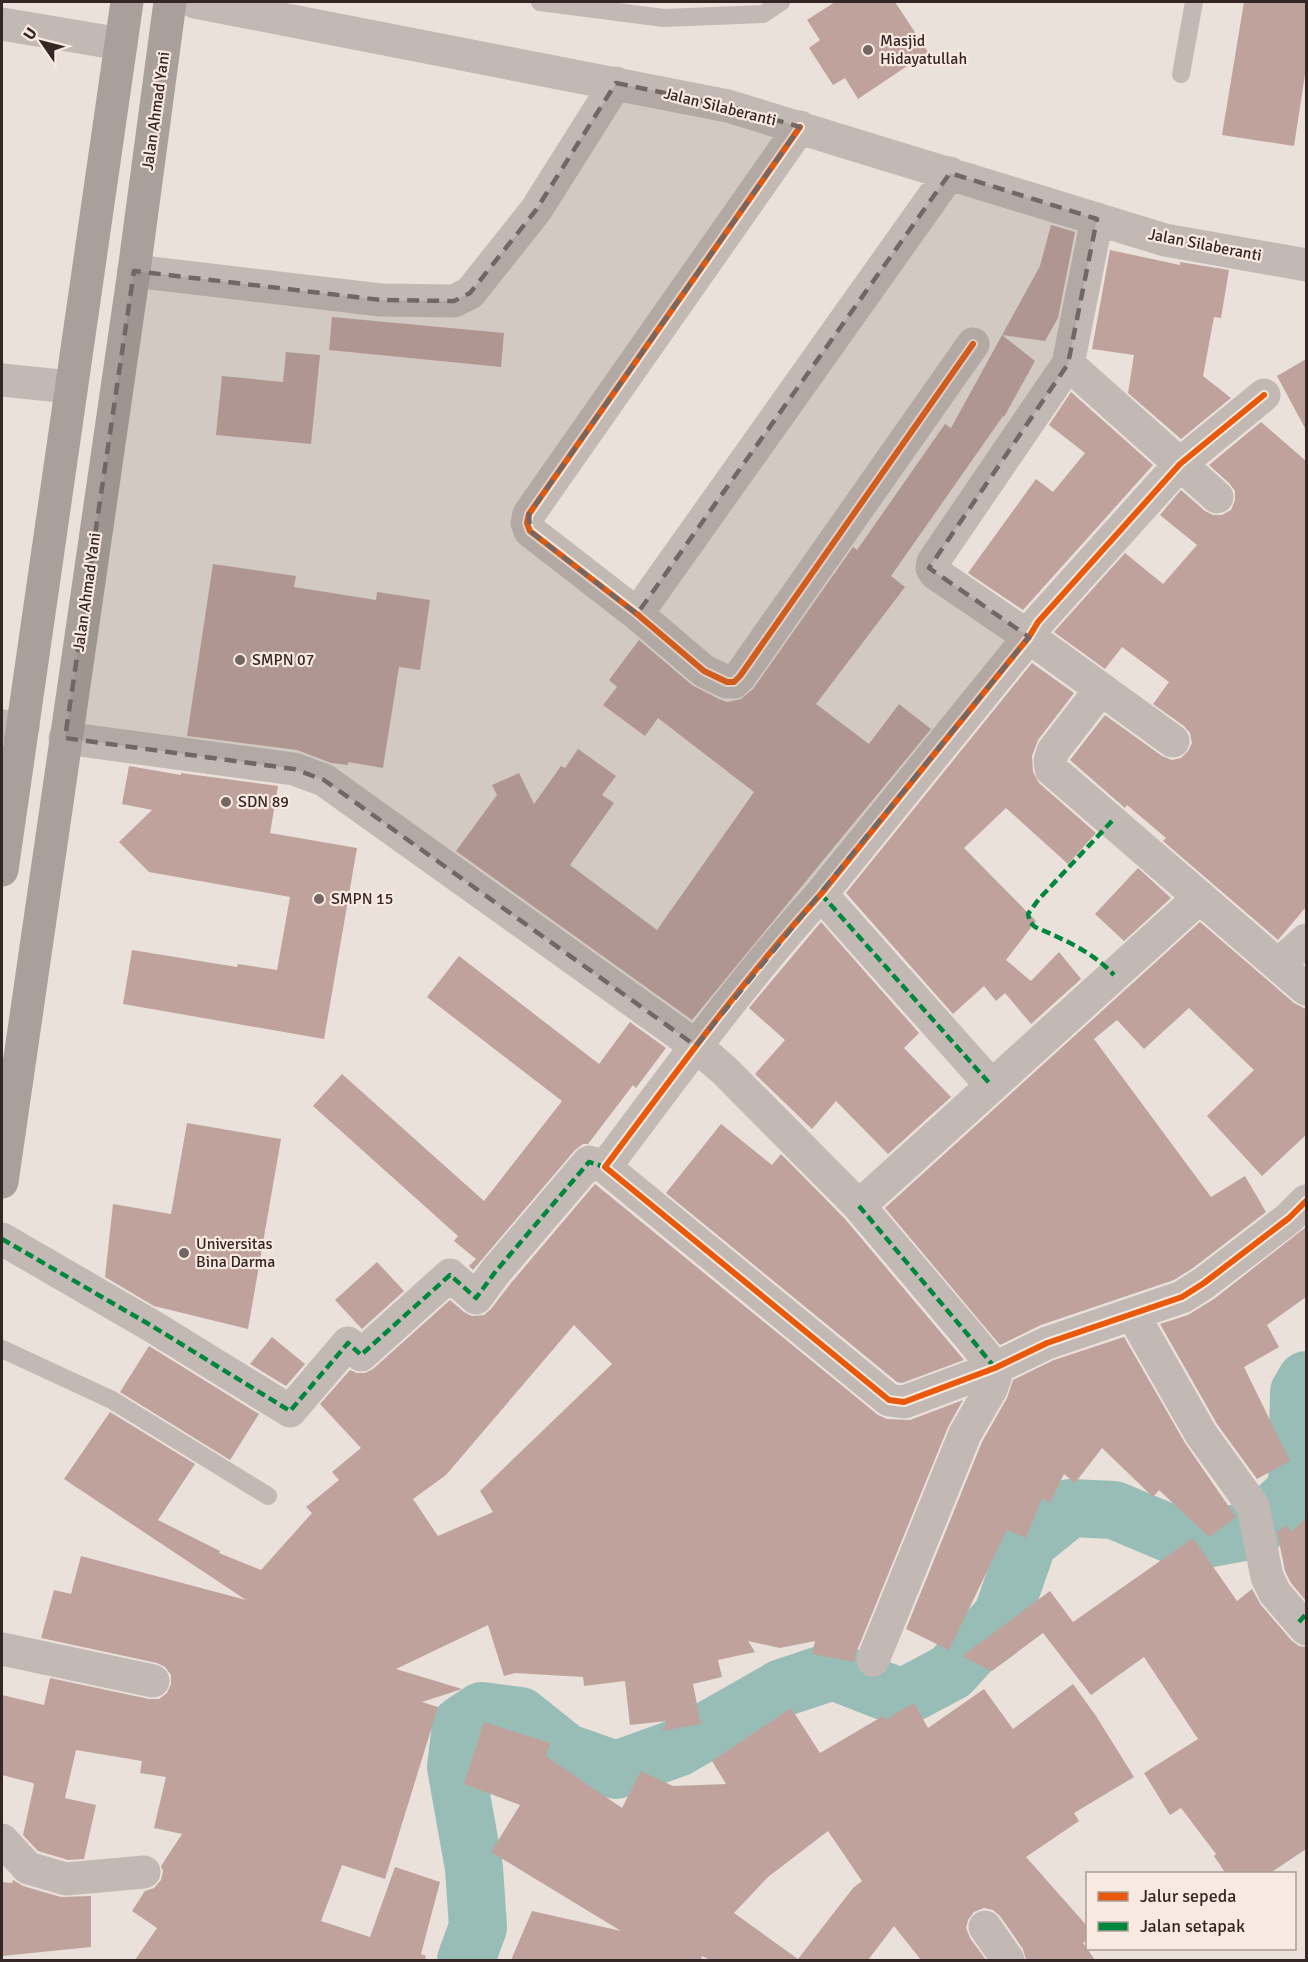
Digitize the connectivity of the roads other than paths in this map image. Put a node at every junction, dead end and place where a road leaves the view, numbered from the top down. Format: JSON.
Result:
{"nodes":[{"id":1,"x":127,"y":2,"type":"edge"},
{"id":2,"x":170,"y":2,"type":"edge"},
{"id":3,"x":195,"y":2,"type":"edge"},
{"id":4,"x":540,"y":2,"type":"edge"},
{"id":5,"x":781,"y":2,"type":"edge"},
{"id":6,"x":1194,"y":2,"type":"edge"},
{"id":7,"x":2,"y":24,"type":"edge"},
{"id":8,"x":121,"y":44,"type":"junction"},
{"id":9,"x":1181,"y":74,"type":"dead end"},
{"id":10,"x":616,"y":84,"type":"junction"},
{"id":11,"x":800,"y":128,"type":"junction"},
{"id":12,"x":950,"y":173,"type":"junction"},
{"id":13,"x":1097,"y":219,"type":"junction"},
{"id":14,"x":1306,"y":265,"type":"edge"},
{"id":15,"x":134,"y":271,"type":"junction"},
{"id":16,"x":974,"y":344,"type":"dead end"},
{"id":17,"x":1068,"y":364,"type":"junction"},
{"id":18,"x":2,"y":380,"type":"edge"},
{"id":19,"x":70,"y":387,"type":"junction"},
{"id":20,"x":1264,"y":395,"type":"dead end"},
{"id":21,"x":1180,"y":464,"type":"junction"},
{"id":22,"x":1217,"y":497,"type":"dead end"},
{"id":23,"x":637,"y":614,"type":"junction"},
{"id":24,"x":1029,"y":637,"type":"junction"},
{"id":25,"x":1101,"y":689,"type":"junction"},
{"id":26,"x":12,"y":726,"type":"edge"},
{"id":27,"x":65,"y":738,"type":"junction"},
{"id":28,"x":1173,"y":741,"type":"dead end"},
{"id":29,"x":2,"y":870,"type":"edge"},
{"id":30,"x":821,"y":894,"type":"junction"},
{"id":31,"x":1200,"y":897,"type":"junction"},
{"id":32,"x":1306,"y":940,"type":"edge"},
{"id":33,"x":1278,"y":965,"type":"junction"},
{"id":34,"x":1306,"y":989,"type":"edge"},
{"id":35,"x":696,"y":1046,"type":"junction"},
{"id":36,"x":991,"y":1085,"type":"junction"},
{"id":37,"x":605,"y":1167,"type":"junction"},
{"id":38,"x":2,"y":1182,"type":"edge"},
{"id":39,"x":1306,"y":1201,"type":"edge"},
{"id":40,"x":859,"y":1206,"type":"junction"},
{"id":41,"x":2,"y":1239,"type":"edge"},
{"id":42,"x":1133,"y":1315,"type":"junction"},
{"id":43,"x":2,"y":1349,"type":"edge"},
{"id":44,"x":995,"y":1368,"type":"junction"},
{"id":45,"x":268,"y":1496,"type":"dead end"},
{"id":46,"x":1304,"y":1622,"type":"edge"},
{"id":47,"x":2,"y":1649,"type":"edge"},
{"id":48,"x":873,"y":1660,"type":"dead end"},
{"id":49,"x":153,"y":1681,"type":"dead end"},
{"id":50,"x":2,"y":1840,"type":"edge"},
{"id":51,"x":144,"y":1872,"type":"dead end"},
{"id":52,"x":985,"y":1927,"type":"dead end"},
{"id":53,"x":1008,"y":1960,"type":"edge"}],
"edges":[{"from":1,"to":8,"type":"highway"},
{"from":2,"to":15,"type":"highway","name":"Jalan Ahmad Yani"},
{"from":3,"to":10,"type":"street","name":"Jalan Silaberanti"},
{"from":4,"to":5,"type":"lane"},
{"from":6,"to":9,"type":"lane"},
{"from":7,"to":8,"type":"street"},
{"from":8,"to":19,"type":"highway"},
{"from":10,"to":11,"type":"street","name":"Jalan Silaberanti"},
{"from":10,"to":15,"type":"street"},
{"from":11,"to":12,"type":"street","name":"Jalan Silaberanti"},
{"from":11,"to":23,"type":"street"},
{"from":12,"to":13,"type":"street","name":"Jalan Silaberanti"},
{"from":12,"to":23,"type":"street"},
{"from":13,"to":14,"type":"street","name":"Jalan Silaberanti"},
{"from":13,"to":17,"type":"street"},
{"from":15,"to":27,"type":"highway","name":"Jalan Ahmad Yani"},
{"from":16,"to":23,"type":"street"},
{"from":17,"to":21,"type":"street"},
{"from":17,"to":24,"type":"street"},
{"from":18,"to":19,"type":"street"},
{"from":19,"to":26,"type":"highway"},
{"from":20,"to":21,"type":"street"},
{"from":21,"to":22,"type":"street"},
{"from":21,"to":24,"type":"street"},
{"from":24,"to":25,"type":"street"},
{"from":24,"to":30,"type":"street"},
{"from":25,"to":28,"type":"street"},
{"from":25,"to":31,"type":"street"},
{"from":26,"to":29,"type":"highway"},
{"from":27,"to":35,"type":"street"},
{"from":27,"to":38,"type":"highway","name":"Jalan Ahmad Yani"},
{"from":30,"to":35,"type":"street"},
{"from":30,"to":36,"type":"street"},
{"from":31,"to":33,"type":"street"},
{"from":31,"to":36,"type":"street"},
{"from":32,"to":33,"type":"street"},
{"from":33,"to":34,"type":"street"},
{"from":35,"to":37,"type":"street"},
{"from":35,"to":40,"type":"street"},
{"from":36,"to":40,"type":"street"},
{"from":37,"to":41,"type":"street"},
{"from":37,"to":44,"type":"street"},
{"from":39,"to":42,"type":"street"},
{"from":40,"to":44,"type":"street"},
{"from":42,"to":44,"type":"street"},
{"from":42,"to":46,"type":"street"},
{"from":43,"to":45,"type":"lane"},
{"from":44,"to":48,"type":"street"},
{"from":47,"to":49,"type":"street"},
{"from":50,"to":51,"type":"street"},
{"from":52,"to":53,"type":"street"}]}
